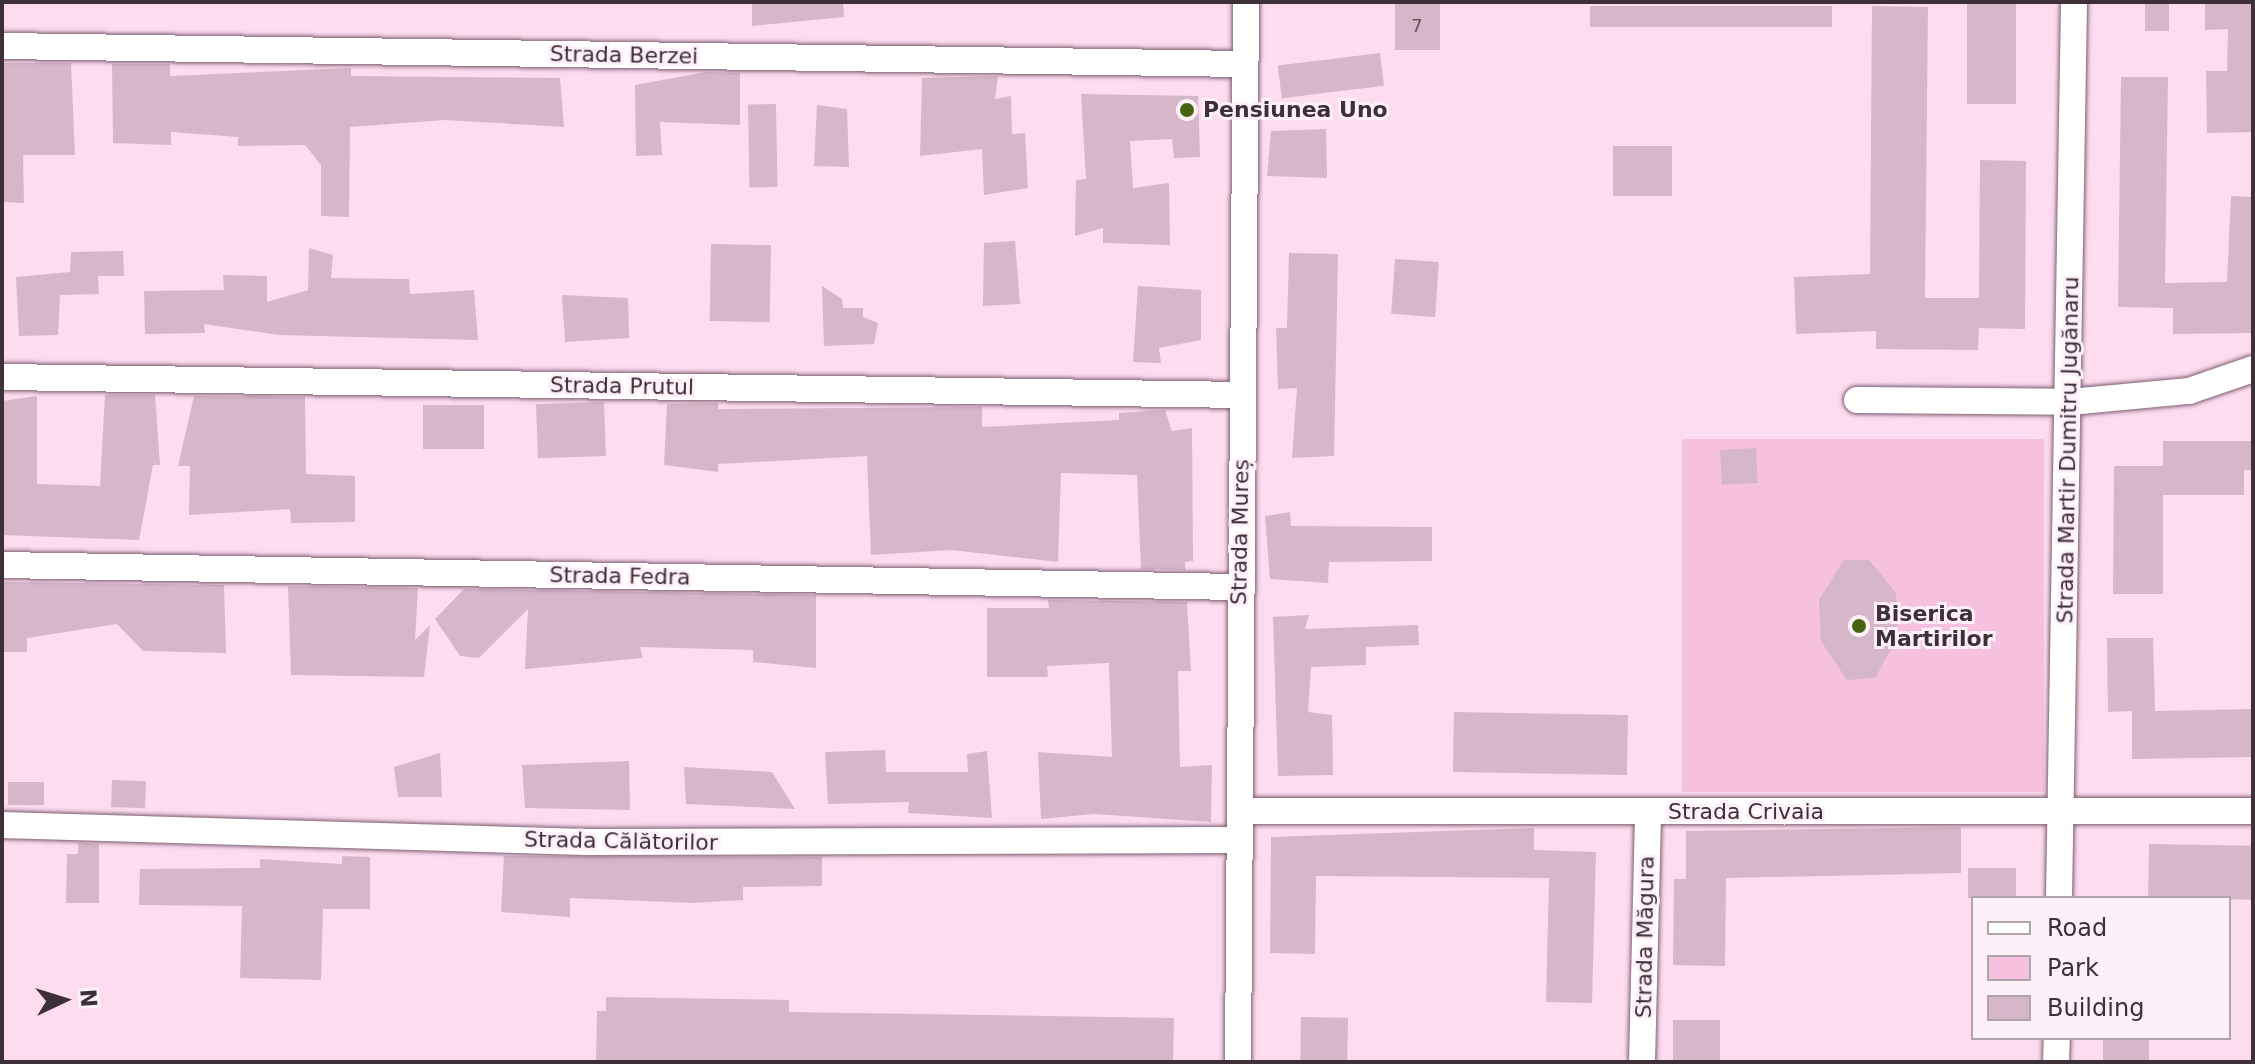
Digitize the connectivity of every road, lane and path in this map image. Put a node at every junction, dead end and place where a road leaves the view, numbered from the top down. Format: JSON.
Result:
{"nodes":[{"id":1,"x":1246,"y":2,"type":"edge"},
{"id":2,"x":2074,"y":2,"type":"edge"},
{"id":3,"x":2,"y":46,"type":"edge"},
{"id":4,"x":1245,"y":64,"type":"junction"},
{"id":5,"x":2253,"y":369,"type":"edge"},
{"id":6,"x":2,"y":377,"type":"edge"},
{"id":7,"x":1243,"y":395,"type":"junction"},
{"id":8,"x":1857,"y":400,"type":"dead end"},
{"id":9,"x":2070,"y":402,"type":"junction"},
{"id":10,"x":2,"y":565,"type":"edge"},
{"id":11,"x":1239,"y":587,"type":"junction"},
{"id":12,"x":1240,"y":811,"type":"junction"},
{"id":13,"x":2253,"y":811,"type":"edge"},
{"id":14,"x":2060,"y":812,"type":"junction"},
{"id":15,"x":1648,"y":813,"type":"junction"},
{"id":16,"x":2,"y":825,"type":"edge"},
{"id":17,"x":1239,"y":840,"type":"junction"},
{"id":18,"x":2059,"y":896,"type":"edge"},
{"id":19,"x":2057,"y":1040,"type":"edge"},
{"id":20,"x":1238,"y":1062,"type":"edge"},
{"id":21,"x":1642,"y":1062,"type":"edge"},
{"id":22,"x":2056,"y":1062,"type":"edge"}],
"edges":[{"from":1,"to":4,"type":"street","name":"Strada Mureș"},
{"from":2,"to":9,"type":"street","name":"Strada Martir Dumitru Jugănaru"},
{"from":3,"to":4,"type":"street","name":"Strada Berzei"},
{"from":4,"to":7,"type":"street","name":"Strada Mureș"},
{"from":5,"to":9,"type":"street"},
{"from":6,"to":7,"type":"street","name":"Strada Prutul"},
{"from":7,"to":11,"type":"street","name":"Strada Mureș"},
{"from":8,"to":9,"type":"street"},
{"from":9,"to":14,"type":"street","name":"Strada Martir Dumitru Jugănaru"},
{"from":10,"to":11,"type":"street","name":"Strada Fedra"},
{"from":11,"to":12,"type":"street","name":"Strada Mureș"},
{"from":12,"to":15,"type":"street","name":"Strada Crivaia"},
{"from":12,"to":17,"type":"street","name":"Strada Mureș"},
{"from":13,"to":14,"type":"street","name":"Strada Crivaia"},
{"from":14,"to":15,"type":"street","name":"Strada Crivaia"},
{"from":14,"to":18,"type":"street","name":"Strada Martir Dumitru Jugănaru"},
{"from":15,"to":21,"type":"street","name":"Strada Măgura"},
{"from":16,"to":17,"type":"street","name":"Strada Călătorilor"},
{"from":17,"to":20,"type":"street","name":"Strada Mureș"},
{"from":19,"to":22,"type":"street"}]}
